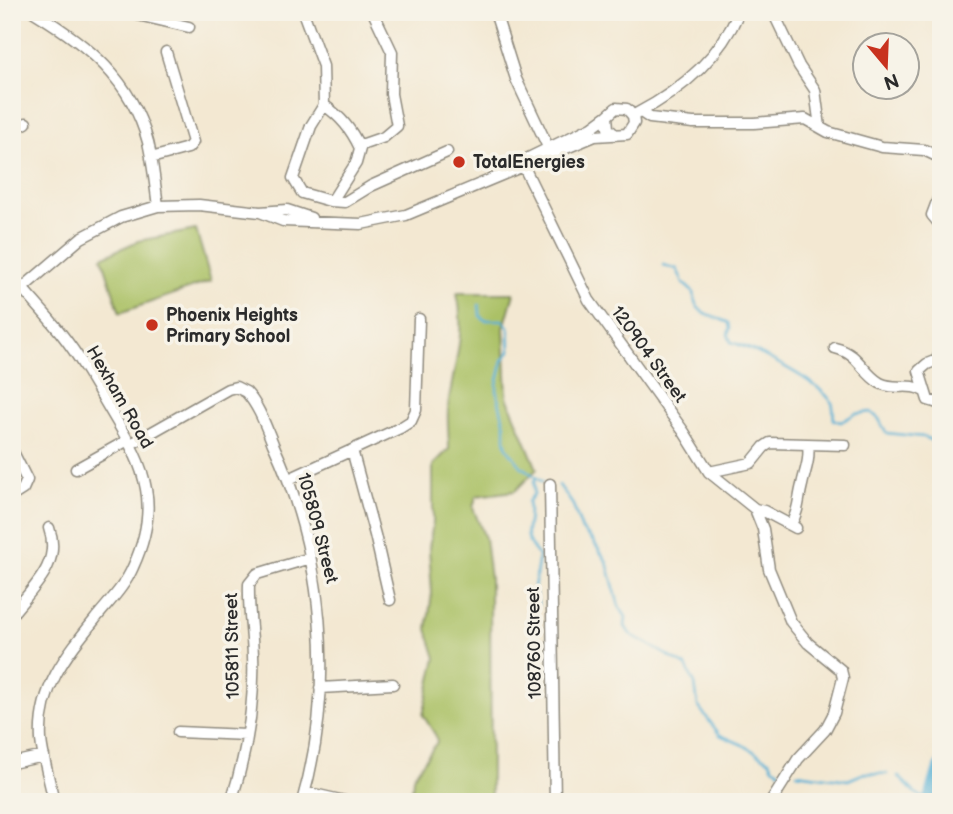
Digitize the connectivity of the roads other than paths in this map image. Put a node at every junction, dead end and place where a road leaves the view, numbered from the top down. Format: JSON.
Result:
{"nodes":[{"id":1,"x":34,"y":12,"type":"edge"},
{"id":2,"x":125,"y":12,"type":"edge"},
{"id":3,"x":303,"y":12,"type":"edge"},
{"id":4,"x":373,"y":12,"type":"edge"},
{"id":5,"x":495,"y":12,"type":"edge"},
{"id":6,"x":739,"y":12,"type":"edge"},
{"id":7,"x":773,"y":12,"type":"edge"},
{"id":8,"x":189,"y":27,"type":"dead end"},
{"id":9,"x":166,"y":52,"type":"dead end"},
{"id":10,"x":324,"y":105,"type":"junction"},
{"id":11,"x":637,"y":114,"type":"junction"},
{"id":12,"x":607,"y":116,"type":"junction"},
{"id":13,"x":26,"y":123,"type":"dead end"},
{"id":14,"x":820,"y":127,"type":"junction"},
{"id":15,"x":12,"y":130,"type":"edge"},
{"id":16,"x":614,"y":134,"type":"junction"},
{"id":17,"x":548,"y":147,"type":"junction"},
{"id":18,"x":360,"y":148,"type":"junction"},
{"id":19,"x":447,"y":152,"type":"dead end"},
{"id":20,"x":151,"y":158,"type":"junction"},
{"id":21,"x":941,"y":159,"type":"edge"},
{"id":22,"x":522,"y":163,"type":"junction"},
{"id":23,"x":941,"y":191,"type":"edge"},
{"id":24,"x":332,"y":201,"type":"junction"},
{"id":25,"x":158,"y":206,"type":"junction"},
{"id":26,"x":941,"y":226,"type":"edge"},
{"id":27,"x":22,"y":288,"type":"junction"},
{"id":28,"x":12,"y":297,"type":"edge"},
{"id":29,"x":419,"y":319,"type":"dead end"},
{"id":30,"x":835,"y":348,"type":"dead end"},
{"id":31,"x":941,"y":350,"type":"edge"},
{"id":32,"x":924,"y":391,"type":"junction"},
{"id":33,"x":941,"y":404,"type":"edge"},
{"id":34,"x":129,"y":442,"type":"junction"},
{"id":35,"x":808,"y":445,"type":"junction"},
{"id":36,"x":845,"y":445,"type":"dead end"},
{"id":37,"x":12,"y":450,"type":"edge"},
{"id":38,"x":352,"y":450,"type":"junction"},
{"id":39,"x":76,"y":469,"type":"dead end"},
{"id":40,"x":709,"y":472,"type":"junction"},
{"id":41,"x":289,"y":479,"type":"junction"},
{"id":42,"x":550,"y":484,"type":"dead end"},
{"id":43,"x":12,"y":496,"type":"edge"},
{"id":44,"x":755,"y":509,"type":"junction"},
{"id":45,"x":49,"y":528,"type":"dead end"},
{"id":46,"x":310,"y":558,"type":"junction"},
{"id":47,"x":390,"y":600,"type":"dead end"},
{"id":48,"x":12,"y":614,"type":"edge"},
{"id":49,"x":393,"y":684,"type":"dead end"},
{"id":50,"x":320,"y":688,"type":"junction"},
{"id":51,"x":178,"y":732,"type":"dead end"},
{"id":52,"x":246,"y":735,"type":"junction"},
{"id":53,"x":44,"y":756,"type":"junction"},
{"id":54,"x":12,"y":763,"type":"edge"},
{"id":55,"x":303,"y":797,"type":"edge"},
{"id":56,"x":54,"y":802,"type":"edge"},
{"id":57,"x":231,"y":802,"type":"edge"},
{"id":58,"x":349,"y":802,"type":"edge"},
{"id":59,"x":555,"y":802,"type":"edge"},
{"id":60,"x":771,"y":802,"type":"edge"}],
"edges":[{"from":1,"to":20,"type":"street"},
{"from":2,"to":8,"type":"street"},
{"from":3,"to":10,"type":"street"},
{"from":4,"to":18,"type":"street"},
{"from":5,"to":17,"type":"street"},
{"from":6,"to":11,"type":"street"},
{"from":7,"to":14,"type":"street"},
{"from":9,"to":20,"type":"street"},
{"from":10,"to":18,"type":"street"},
{"from":10,"to":24,"type":"street"},
{"from":11,"to":12,"type":"street"},
{"from":11,"to":14,"type":"street"},
{"from":11,"to":16,"type":"street"},
{"from":12,"to":16,"type":"street"},
{"from":12,"to":17,"type":"street"},
{"from":13,"to":15,"type":"street"},
{"from":14,"to":21,"type":"street"},
{"from":16,"to":22,"type":"street"},
{"from":17,"to":22,"type":"street"},
{"from":18,"to":24,"type":"street"},
{"from":19,"to":24,"type":"street"},
{"from":20,"to":25,"type":"street"},
{"from":22,"to":25,"type":"street"},
{"from":22,"to":40,"type":"street","name":"120904 Street"},
{"from":23,"to":26,"type":"street"},
{"from":25,"to":27,"type":"street"},
{"from":27,"to":28,"type":"street"},
{"from":27,"to":34,"type":"street","name":"Hexham Road"},
{"from":29,"to":38,"type":"street"},
{"from":30,"to":32,"type":"street"},
{"from":31,"to":32,"type":"street"},
{"from":32,"to":33,"type":"street"},
{"from":34,"to":39,"type":"street"},
{"from":34,"to":41,"type":"street","name":"105809 Street"},
{"from":34,"to":53,"type":"street","name":"Hexham Road"},
{"from":35,"to":36,"type":"street"},
{"from":35,"to":40,"type":"street"},
{"from":35,"to":44,"type":"street","name":"120904 Street"},
{"from":37,"to":43,"type":"street"},
{"from":38,"to":41,"type":"street"},
{"from":38,"to":47,"type":"street"},
{"from":40,"to":44,"type":"street","name":"120904 Street"},
{"from":41,"to":46,"type":"street","name":"105809 Street"},
{"from":42,"to":59,"type":"street","name":"108760 Street"},
{"from":44,"to":60,"type":"street"},
{"from":45,"to":48,"type":"street"},
{"from":46,"to":50,"type":"street","name":"105809 Street"},
{"from":46,"to":52,"type":"street","name":"105811 Street"},
{"from":49,"to":50,"type":"street"},
{"from":50,"to":55,"type":"street","name":"105809 Street"},
{"from":51,"to":52,"type":"street"},
{"from":52,"to":57,"type":"street","name":"105811 Street"},
{"from":53,"to":54,"type":"street"},
{"from":53,"to":56,"type":"street","name":"Hexham Road"},
{"from":55,"to":58,"type":"street"}]}
